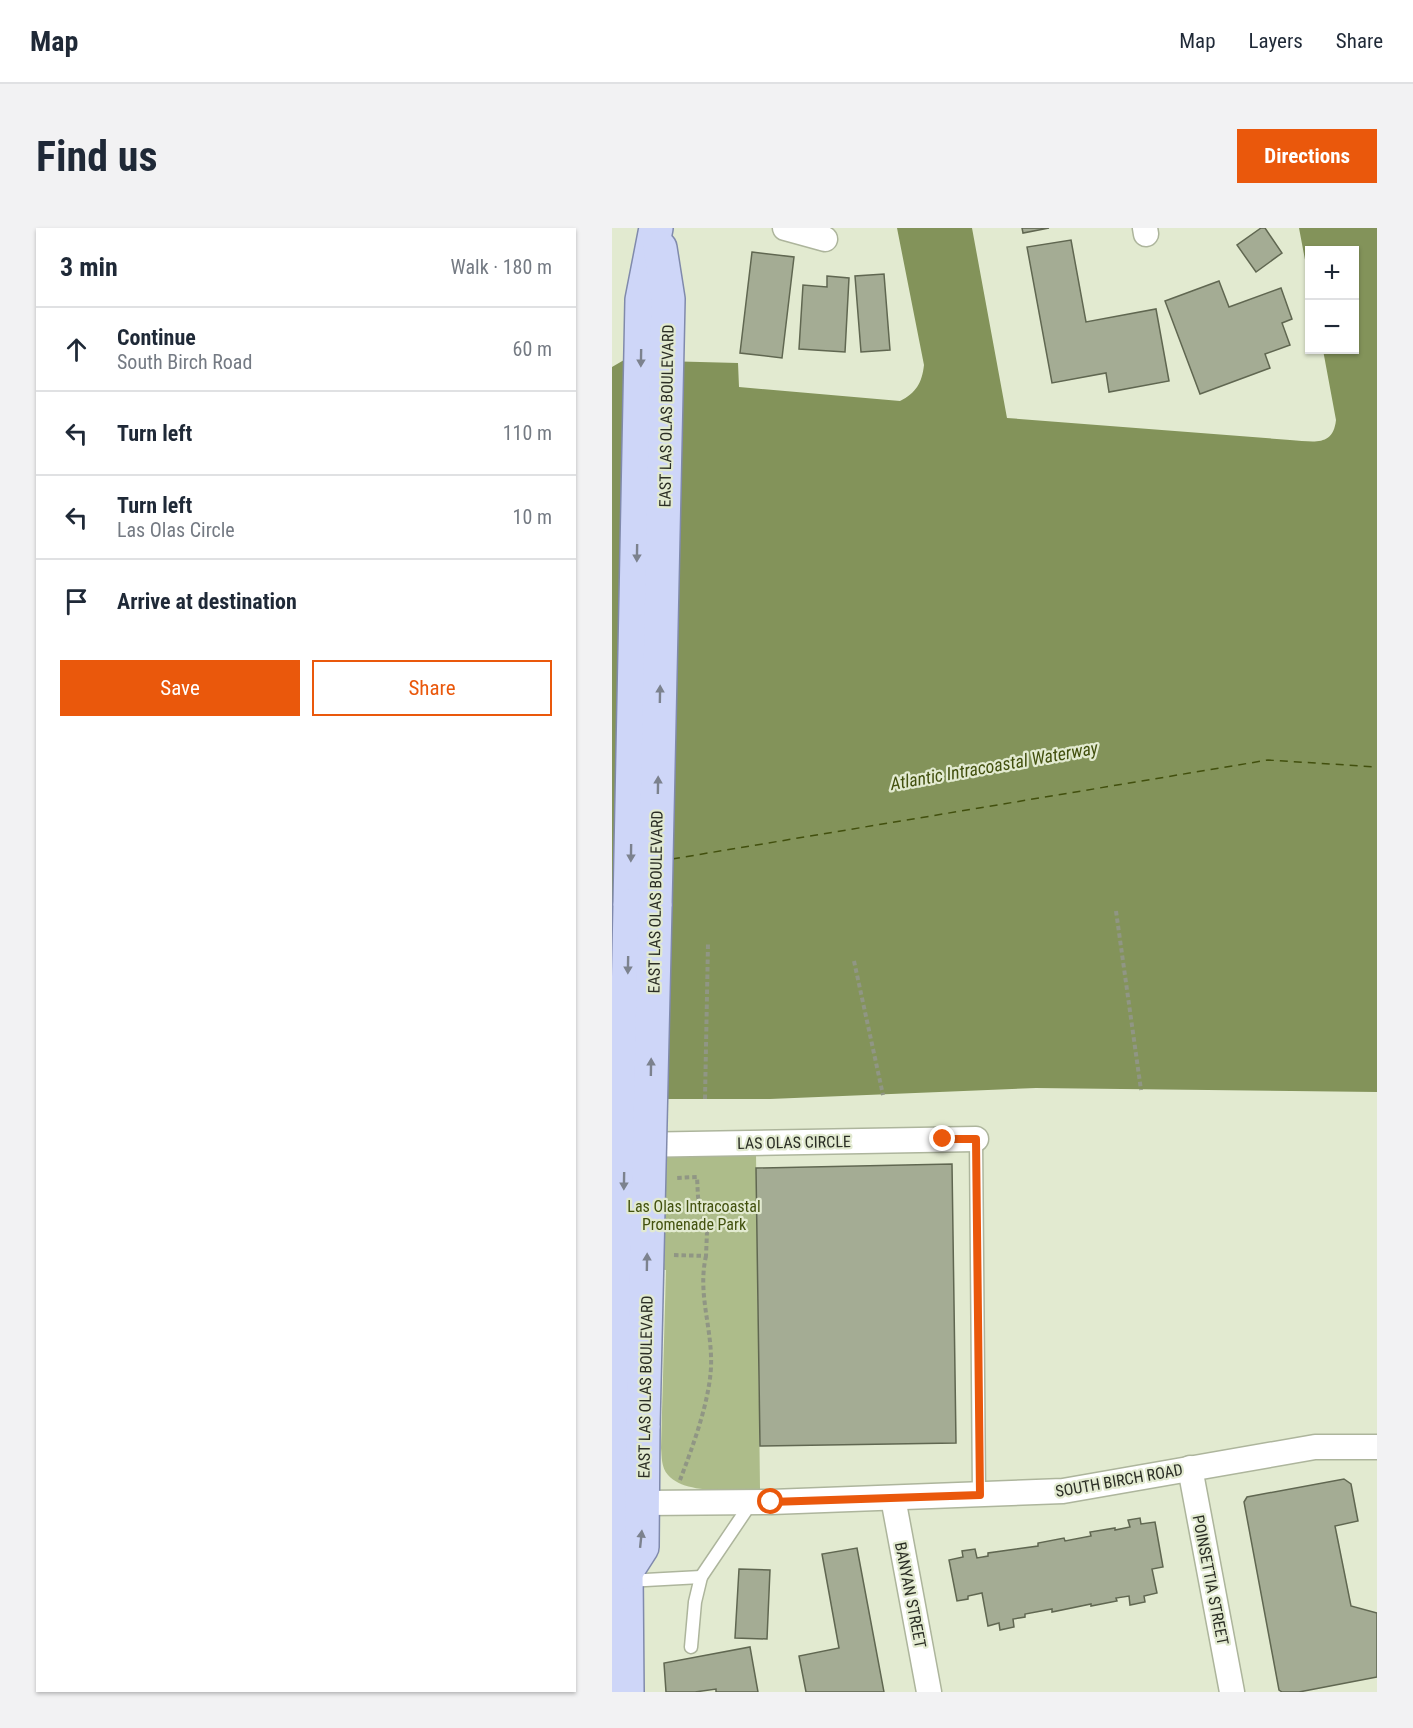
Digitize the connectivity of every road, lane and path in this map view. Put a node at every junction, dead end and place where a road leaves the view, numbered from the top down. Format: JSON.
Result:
{"nodes":[{"id":1,"x":656,"y":228,"type":"edge"},
{"id":2,"x":785,"y":228,"type":"edge"},
{"id":3,"x":825,"y":239,"type":"dead end"},
{"id":4,"x":1116,"y":911,"type":"dead end"},
{"id":5,"x":708,"y":943,"type":"dead end"},
{"id":6,"x":854,"y":961,"type":"dead end"},
{"id":7,"x":1141,"y":1090,"type":"dead end"},
{"id":8,"x":883,"y":1095,"type":"dead end"},
{"id":9,"x":705,"y":1099,"type":"dead end"},
{"id":10,"x":976,"y":1139,"type":"joint"},
{"id":11,"x":612,"y":1145,"type":"edge"},
{"id":12,"x":706,"y":1256,"type":"dead end"},
{"id":13,"x":631,"y":1425,"type":"junction"},
{"id":14,"x":1377,"y":1447,"type":"edge"},
{"id":15,"x":1190,"y":1468,"type":"junction"},
{"id":16,"x":677,"y":1486,"type":"dead end"},
{"id":17,"x":980,"y":1495,"type":"junction"},
{"id":18,"x":893,"y":1498,"type":"junction"},
{"id":19,"x":643,"y":1503,"type":"junction"},
{"id":20,"x":751,"y":1503,"type":"junction"},
{"id":21,"x":701,"y":1577,"type":"junction"},
{"id":22,"x":623,"y":1593,"type":"edge"},
{"id":23,"x":691,"y":1647,"type":"dead end"},
{"id":24,"x":627,"y":1692,"type":"edge"},
{"id":25,"x":929,"y":1692,"type":"edge"},
{"id":26,"x":1232,"y":1692,"type":"edge"}],
"edges":[{"from":1,"to":13,"type":"main road","name":"EAST LAS OLAS BOULEVARD","bridge":true},
{"from":2,"to":3,"type":"street"},
{"from":4,"to":7,"type":"path"},
{"from":5,"to":9,"type":"path"},
{"from":6,"to":8,"type":"path"},
{"from":10,"to":11,"type":"street","name":"LAS OLAS CIRCLE"},
{"from":10,"to":17,"type":"lane"},
{"from":12,"to":16,"type":"path"},
{"from":13,"to":19,"type":"main road","name":"EAST LAS OLAS BOULEVARD"},
{"from":13,"to":22,"type":"main road","name":"EAST LAS OLAS BOULEVARD"},
{"from":14,"to":15,"type":"street","name":"SOUTH BIRCH ROAD"},
{"from":15,"to":17,"type":"street","name":"SOUTH BIRCH ROAD"},
{"from":15,"to":26,"type":"street","name":"POINSETTIA STREET"},
{"from":17,"to":18,"type":"street","name":"SOUTH BIRCH ROAD"},
{"from":18,"to":20,"type":"street","name":"SOUTH BIRCH ROAD"},
{"from":18,"to":25,"type":"street","name":"BANYAN STREET"},
{"from":19,"to":20,"type":"street","name":"SOUTH BIRCH ROAD"},
{"from":22,"to":19,"type":"main road","name":"EAST LAS OLAS BOULEVARD","one_way":true},
{"from":20,"to":21,"type":"lane"},
{"from":21,"to":22,"type":"lane"},
{"from":21,"to":23,"type":"lane"},
{"from":22,"to":24,"type":"main road","name":"EAST LAS OLAS BOULEVARD"}]}
